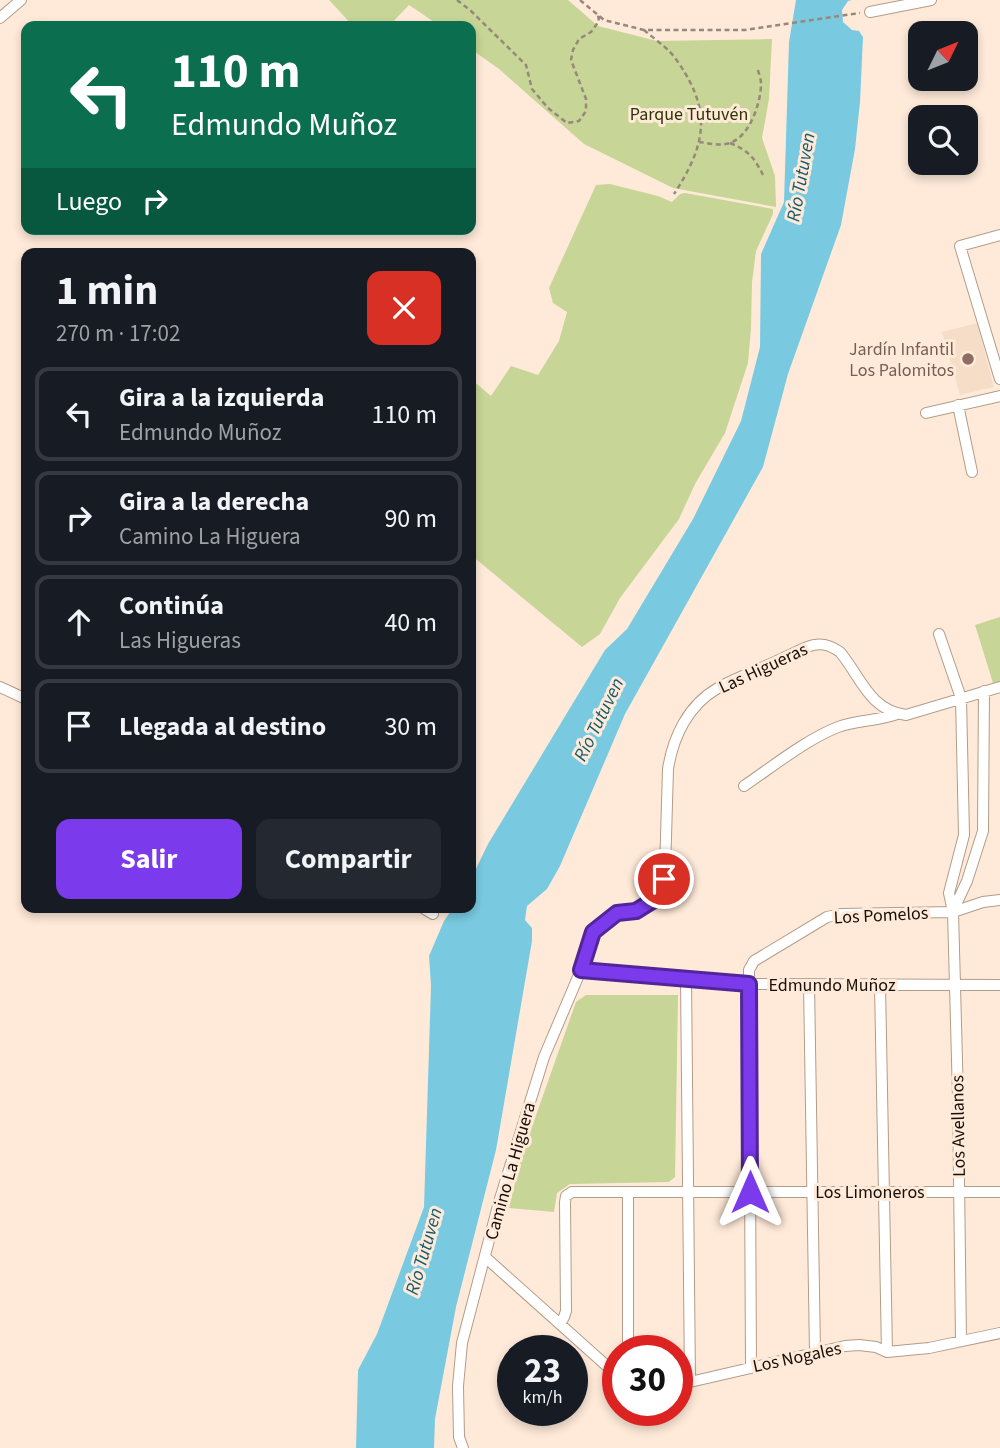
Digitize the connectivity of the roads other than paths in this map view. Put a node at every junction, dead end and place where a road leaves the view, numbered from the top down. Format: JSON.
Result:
{"nodes":[{"id":1,"x":21,"y":0,"type":"edge"},
{"id":2,"x":931,"y":0,"type":"edge"},
{"id":3,"x":870,"y":12,"type":"road end"},
{"id":4,"x":0,"y":18,"type":"edge"},
{"id":5,"x":1000,"y":235,"type":"edge"},
{"id":6,"x":1000,"y":379,"type":"edge"},
{"id":7,"x":1000,"y":396,"type":"edge"},
{"id":8,"x":958,"y":405,"type":"junction"},
{"id":9,"x":926,"y":413,"type":"dead end"},
{"id":10,"x":971,"y":472,"type":"dead end"},
{"id":11,"x":939,"y":634,"type":"dead end"},
{"id":12,"x":0,"y":687,"type":"edge"},
{"id":13,"x":1000,"y":687,"type":"edge"},
{"id":14,"x":984,"y":691,"type":"junction"},
{"id":15,"x":21,"y":697,"type":"edge"},
{"id":16,"x":961,"y":698,"type":"junction"},
{"id":17,"x":897,"y":714,"type":"junction"},
{"id":18,"x":744,"y":786,"type":"dead end"},
{"id":19,"x":1000,"y":900,"type":"edge"},
{"id":20,"x":953,"y":912,"type":"junction"},
{"id":21,"x":617,"y":913,"type":"joint"},
{"id":22,"x":581,"y":970,"type":"junction"},
{"id":23,"x":686,"y":978,"type":"junction"},
{"id":24,"x":749,"y":984,"type":"junction"},
{"id":25,"x":809,"y":984,"type":"junction"},
{"id":26,"x":880,"y":985,"type":"junction"},
{"id":27,"x":954,"y":985,"type":"junction"},
{"id":28,"x":1000,"y":985,"type":"edge"},
{"id":29,"x":628,"y":1192,"type":"junction"},
{"id":30,"x":688,"y":1192,"type":"junction"},
{"id":31,"x":750,"y":1192,"type":"junction"},
{"id":32,"x":812,"y":1192,"type":"junction"},
{"id":33,"x":885,"y":1192,"type":"junction"},
{"id":34,"x":960,"y":1192,"type":"junction"},
{"id":35,"x":1000,"y":1192,"type":"edge"},
{"id":36,"x":485,"y":1257,"type":"junction"},
{"id":37,"x":560,"y":1324,"type":"junction"},
{"id":38,"x":1000,"y":1333,"type":"edge"},
{"id":39,"x":628,"y":1335,"type":"edge"},
{"id":40,"x":690,"y":1335,"type":"edge"},
{"id":41,"x":961,"y":1341,"type":"junction"},
{"id":42,"x":887,"y":1352,"type":"junction"},
{"id":43,"x":815,"y":1353,"type":"junction"},
{"id":44,"x":602,"y":1362,"type":"edge"},
{"id":45,"x":751,"y":1367,"type":"junction"},
{"id":46,"x":693,"y":1381,"type":"edge"},
{"id":47,"x":463,"y":1448,"type":"edge"}],
"edges":[{"from":1,"to":4,"type":"street"},
{"from":2,"to":3,"type":"street"},
{"from":5,"to":6,"type":"street"},
{"from":7,"to":8,"type":"street"},
{"from":8,"to":9,"type":"street"},
{"from":8,"to":10,"type":"street"},
{"from":11,"to":16,"type":"street","name":"Los Avellanos"},
{"from":12,"to":15,"type":"street"},
{"from":13,"to":14,"type":"street"},
{"from":14,"to":16,"type":"street"},
{"from":14,"to":20,"type":"street","name":"Los Avellanos"},
{"from":16,"to":17,"type":"street"},
{"from":16,"to":20,"type":"street","name":"Los Avellanos"},
{"from":17,"to":18,"type":"street"},
{"from":17,"to":21,"type":"street","name":"Las Higueras"},
{"from":19,"to":20,"type":"street","name":"Los Pomelos"},
{"from":20,"to":24,"type":"street","name":"Los Pomelos"},
{"from":20,"to":27,"type":"street","name":"Los Avellanos"},
{"from":21,"to":22,"type":"street","name":"Camino La Higuera"},
{"from":22,"to":23,"type":"street","name":"Edmundo Muñoz"},
{"from":22,"to":36,"type":"street","name":"Camino La Higuera"},
{"from":23,"to":24,"type":"street","name":"Edmundo Muñoz"},
{"from":23,"to":30,"type":"street"},
{"from":24,"to":25,"type":"street","name":"Edmundo Muñoz"},
{"from":24,"to":31,"type":"street"},
{"from":25,"to":26,"type":"street","name":"Edmundo Muñoz"},
{"from":25,"to":32,"type":"street"},
{"from":26,"to":27,"type":"street","name":"Edmundo Muñoz"},
{"from":26,"to":33,"type":"street"},
{"from":27,"to":28,"type":"street","name":"Edmundo Muñoz"},
{"from":27,"to":34,"type":"street","name":"Los Avellanos"},
{"from":29,"to":30,"type":"street","name":"Los Limoneros"},
{"from":29,"to":37,"type":"street","name":"Los Limoneros"},
{"from":29,"to":39,"type":"street"},
{"from":30,"to":31,"type":"street","name":"Los Limoneros"},
{"from":30,"to":40,"type":"street"},
{"from":31,"to":32,"type":"street","name":"Los Limoneros"},
{"from":31,"to":45,"type":"street"},
{"from":32,"to":33,"type":"street","name":"Los Limoneros"},
{"from":32,"to":43,"type":"street"},
{"from":33,"to":34,"type":"street","name":"Los Limoneros"},
{"from":33,"to":42,"type":"street"},
{"from":34,"to":35,"type":"street","name":"Los Limoneros"},
{"from":34,"to":41,"type":"street","name":"Los Avellanos"},
{"from":36,"to":37,"type":"street"},
{"from":36,"to":47,"type":"street","name":"Camino La Higuera"},
{"from":37,"to":44,"type":"street"},
{"from":38,"to":41,"type":"street","name":"Los Nogales"},
{"from":41,"to":42,"type":"street","name":"Los Nogales"},
{"from":42,"to":43,"type":"street","name":"Los Nogales"},
{"from":43,"to":45,"type":"street","name":"Los Nogales"},
{"from":45,"to":46,"type":"street","name":"Los Nogales"}]}
